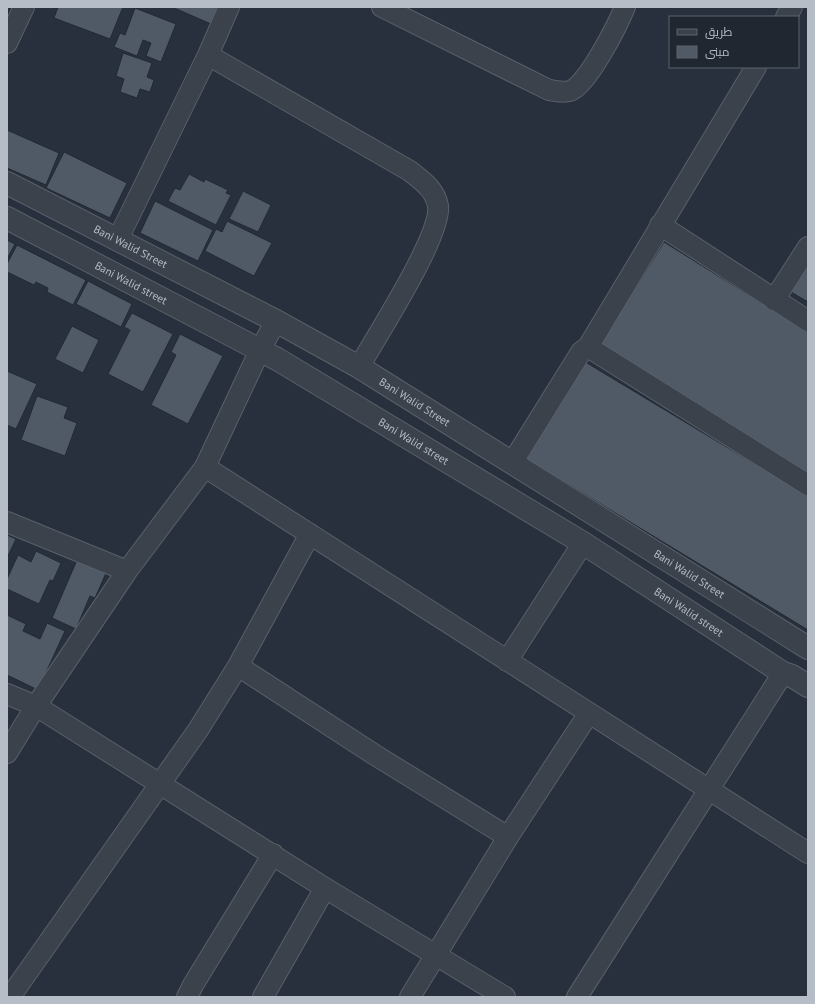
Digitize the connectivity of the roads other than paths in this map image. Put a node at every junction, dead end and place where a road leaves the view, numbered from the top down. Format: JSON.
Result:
{"nodes":[{"id":1,"x":24,"y":7,"type":"edge"},
{"id":2,"x":229,"y":7,"type":"edge"},
{"id":3,"x":382,"y":7,"type":"edge"},
{"id":4,"x":625,"y":7,"type":"edge"},
{"id":5,"x":792,"y":7,"type":"edge"},
{"id":6,"x":787,"y":16,"type":"edge"},
{"id":7,"x":7,"y":43,"type":"edge"},
{"id":8,"x":208,"y":55,"type":"junction"},
{"id":9,"x":755,"y":68,"type":"edge"},
{"id":10,"x":7,"y":183,"type":"edge"},
{"id":11,"x":7,"y":218,"type":"edge"},
{"id":12,"x":660,"y":225,"type":"junction"},
{"id":13,"x":118,"y":240,"type":"junction"},
{"id":14,"x":808,"y":247,"type":"edge"},
{"id":15,"x":774,"y":300,"type":"junction"},
{"id":16,"x":276,"y":321,"type":"junction"},
{"id":17,"x":808,"y":321,"type":"edge"},
{"id":18,"x":588,"y":347,"type":"junction"},
{"id":19,"x":260,"y":350,"type":"junction"},
{"id":20,"x":359,"y":367,"type":"junction"},
{"id":21,"x":512,"y":463,"type":"junction"},
{"id":22,"x":205,"y":467,"type":"junction"},
{"id":23,"x":808,"y":485,"type":"edge"},
{"id":24,"x":7,"y":522,"type":"edge"},
{"id":25,"x":310,"y":534,"type":"junction"},
{"id":26,"x":583,"y":543,"type":"junction"},
{"id":27,"x":126,"y":571,"type":"junction"},
{"id":28,"x":808,"y":648,"type":"edge"},
{"id":29,"x":507,"y":660,"type":"junction"},
{"id":30,"x":238,"y":666,"type":"junction"},
{"id":31,"x":783,"y":673,"type":"junction"},
{"id":32,"x":808,"y":686,"type":"edge"},
{"id":33,"x":7,"y":694,"type":"edge"},
{"id":34,"x":36,"y":706,"type":"junction"},
{"id":35,"x":589,"y":713,"type":"junction"},
{"id":36,"x":7,"y":754,"type":"edge"},
{"id":37,"x":159,"y":784,"type":"junction"},
{"id":38,"x":709,"y":790,"type":"junction"},
{"id":39,"x":508,"y":837,"type":"junction"},
{"id":40,"x":808,"y":853,"type":"edge"},
{"id":41,"x":273,"y":854,"type":"junction"},
{"id":42,"x":325,"y":888,"type":"junction"},
{"id":43,"x":437,"y":955,"type":"junction"},
{"id":44,"x":10,"y":997,"type":"edge"},
{"id":45,"x":187,"y":997,"type":"edge"},
{"id":46,"x":263,"y":997,"type":"edge"},
{"id":47,"x":410,"y":997,"type":"edge"},
{"id":48,"x":505,"y":997,"type":"edge"},
{"id":49,"x":578,"y":997,"type":"edge"}],
"edges":[{"from":1,"to":7,"type":"street"},
{"from":2,"to":8,"type":"street"},
{"from":3,"to":4,"type":"street"},
{"from":5,"to":6,"type":"street"},
{"from":8,"to":13,"type":"street"},
{"from":8,"to":20,"type":"street"},
{"from":9,"to":12,"type":"street"},
{"from":10,"to":13,"type":"street","name":"Bani Walid Street"},
{"from":11,"to":19,"type":"street","name":"Bani Walid street"},
{"from":12,"to":15,"type":"street"},
{"from":12,"to":18,"type":"street"},
{"from":13,"to":16,"type":"street","name":"Bani Walid Street"},
{"from":14,"to":15,"type":"street"},
{"from":15,"to":17,"type":"street"},
{"from":16,"to":19,"type":"street"},
{"from":16,"to":20,"type":"street","name":"Bani Walid Street"},
{"from":18,"to":21,"type":"street"},
{"from":18,"to":23,"type":"street"},
{"from":19,"to":22,"type":"street"},
{"from":19,"to":26,"type":"street","name":"Bani Walid street"},
{"from":20,"to":21,"type":"street","name":"Bani Walid Street"},
{"from":21,"to":28,"type":"street","name":"Bani Walid Street"},
{"from":22,"to":25,"type":"street"},
{"from":22,"to":27,"type":"street"},
{"from":24,"to":27,"type":"street"},
{"from":25,"to":29,"type":"street"},
{"from":25,"to":30,"type":"street"},
{"from":26,"to":29,"type":"street"},
{"from":26,"to":31,"type":"street","name":"Bani Walid street"},
{"from":27,"to":34,"type":"street"},
{"from":29,"to":35,"type":"street"},
{"from":30,"to":37,"type":"street"},
{"from":30,"to":39,"type":"street"},
{"from":31,"to":32,"type":"street","name":"Bani Walid street"},
{"from":31,"to":38,"type":"street"},
{"from":33,"to":34,"type":"street"},
{"from":34,"to":36,"type":"street"},
{"from":34,"to":37,"type":"street"},
{"from":35,"to":38,"type":"street"},
{"from":35,"to":39,"type":"street"},
{"from":37,"to":41,"type":"street"},
{"from":37,"to":44,"type":"street"},
{"from":38,"to":40,"type":"street"},
{"from":38,"to":49,"type":"street"},
{"from":39,"to":43,"type":"street"},
{"from":41,"to":42,"type":"street"},
{"from":41,"to":45,"type":"street"},
{"from":42,"to":43,"type":"street"},
{"from":42,"to":46,"type":"street"},
{"from":43,"to":47,"type":"street"},
{"from":43,"to":48,"type":"street"}]}
